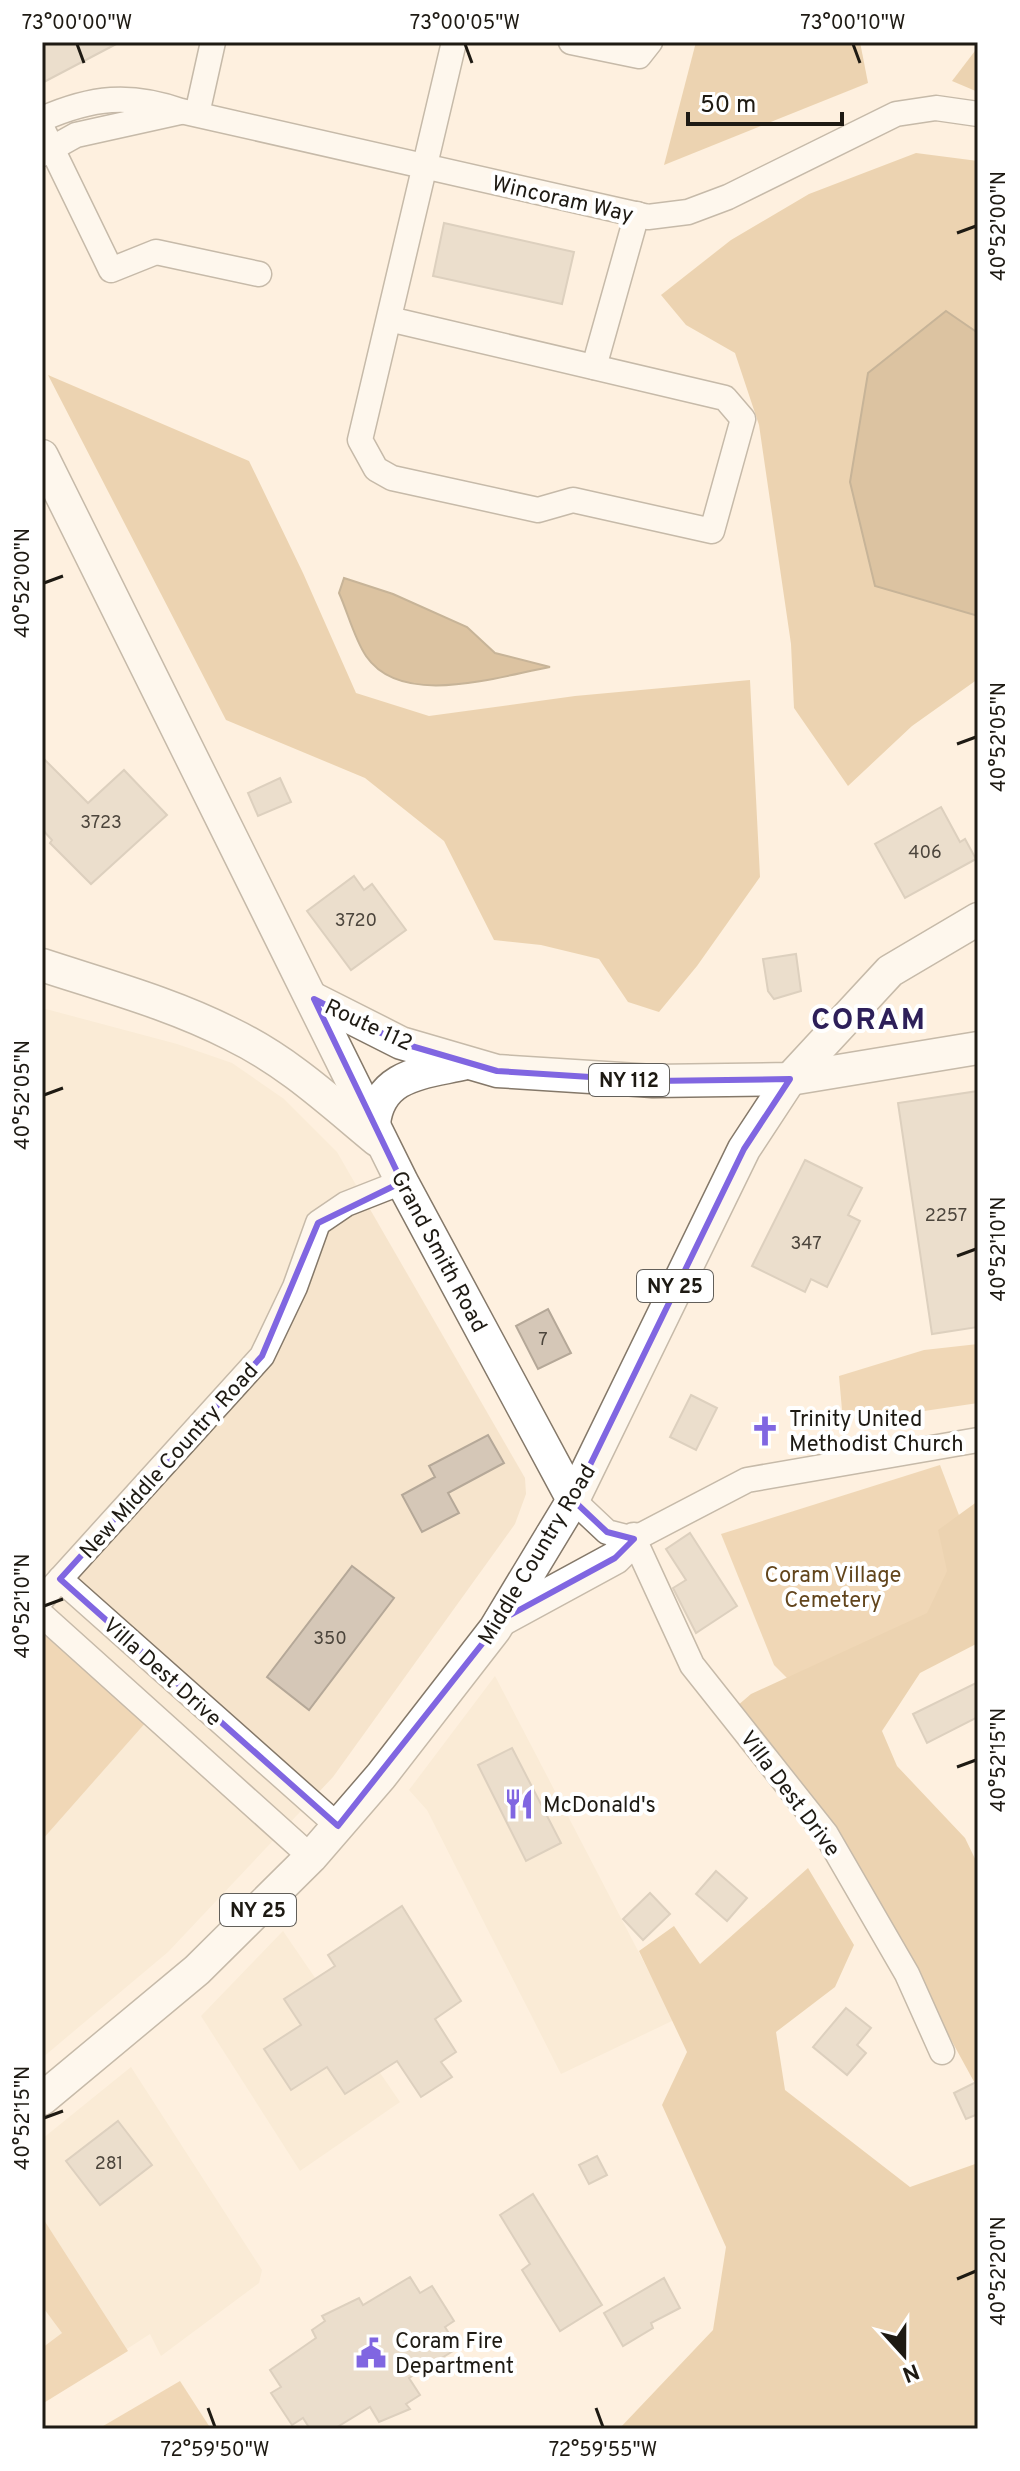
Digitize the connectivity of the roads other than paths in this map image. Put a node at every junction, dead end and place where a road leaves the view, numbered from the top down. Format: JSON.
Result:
{"nodes":[{"id":1,"x":213,"y":42,"type":"edge"},
{"id":2,"x":454,"y":42,"type":"edge"},
{"id":3,"x":571,"y":42,"type":"edge"},
{"id":4,"x":650,"y":42,"type":"edge"},
{"id":5,"x":189,"y":113,"type":"junction"},
{"id":6,"x":978,"y":114,"type":"edge"},
{"id":7,"x":42,"y":119,"type":"edge"},
{"id":8,"x":45,"y":143,"type":"edge"},
{"id":9,"x":425,"y":167,"type":"junction"},
{"id":10,"x":637,"y":214,"type":"junction"},
{"id":11,"x":259,"y":274,"type":"dead end"},
{"id":12,"x":389,"y":319,"type":"junction"},
{"id":13,"x":594,"y":367,"type":"junction"},
{"id":14,"x":42,"y":456,"type":"edge"},
{"id":15,"x":978,"y":919,"type":"edge"},
{"id":16,"x":42,"y":965,"type":"edge"},
{"id":17,"x":314,"y":999,"type":"junction"},
{"id":18,"x":978,"y":1048,"type":"edge"},
{"id":19,"x":469,"y":1062,"type":"junction"},
{"id":20,"x":790,"y":1079,"type":"junction"},
{"id":21,"x":380,"y":1135,"type":"junction"},
{"id":22,"x":402,"y":1182,"type":"junction"},
{"id":23,"x":968,"y":1442,"type":"edge"},
{"id":24,"x":978,"y":1460,"type":"edge"},
{"id":25,"x":573,"y":1500,"type":"junction"},
{"id":26,"x":634,"y":1539,"type":"junction"},
{"id":27,"x":60,"y":1579,"type":"junction"},
{"id":28,"x":42,"y":1599,"type":"edge"},
{"id":29,"x":42,"y":1615,"type":"edge"},
{"id":30,"x":501,"y":1620,"type":"junction"},
{"id":31,"x":338,"y":1826,"type":"junction"},
{"id":32,"x":311,"y":1857,"type":"junction"},
{"id":33,"x":942,"y":2052,"type":"dead end"},
{"id":34,"x":42,"y":2099,"type":"edge"}],
"edges":[{"from":1,"to":5,"type":"street"},
{"from":2,"to":9,"type":"street"},
{"from":3,"to":4,"type":"street"},
{"from":5,"to":7,"type":"street","name":"Wincoram Way"},
{"from":5,"to":8,"type":"street","name":"Wincoram Way"},
{"from":5,"to":9,"type":"street","name":"Wincoram Way"},
{"from":6,"to":10,"type":"street","name":"Wincoram Way"},
{"from":8,"to":11,"type":"street"},
{"from":9,"to":10,"type":"street","name":"Wincoram Way"},
{"from":9,"to":12,"type":"street"},
{"from":10,"to":13,"type":"street"},
{"from":12,"to":13,"type":"street"},
{"from":12,"to":13,"type":"street"},
{"from":14,"to":17,"type":"main road","name":"Route 112"},
{"from":15,"to":20,"type":"main road","name":"Middle Country Road","number":"NY 25"},
{"from":16,"to":21,"type":"main road"},
{"from":17,"to":19,"type":"main road","name":"Route 112","number":"NY 112"},
{"from":17,"to":21,"type":"main road","name":"Grand Smith Road"},
{"from":18,"to":20,"type":"main road","name":"Route 112","number":"NY 112"},
{"from":19,"to":20,"type":"main road","name":"Route 112","number":"NY 112"},
{"from":19,"to":21,"type":"main road"},
{"from":20,"to":25,"type":"main road","name":"Middle Country Road","number":"NY 25"},
{"from":21,"to":22,"type":"main road","name":"Grand Smith Road"},
{"from":22,"to":25,"type":"main road","name":"Grand Smith Road"},
{"from":22,"to":27,"type":"street","name":"New Middle Country Road"},
{"from":23,"to":24,"type":"street"},
{"from":23,"to":26,"type":"street"},
{"from":25,"to":26,"type":"street"},
{"from":25,"to":30,"type":"main road","name":"Middle Country Road","number":"NY 25"},
{"from":26,"to":30,"type":"main road"},
{"from":26,"to":33,"type":"street","name":"Villa Dest Drive"},
{"from":27,"to":28,"type":"street","name":"New Middle Country Road"},
{"from":27,"to":31,"type":"street","name":"Villa Dest Drive"},
{"from":29,"to":32,"type":"street","name":"Villa Dest Drive"},
{"from":30,"to":31,"type":"main road","name":"Middle Country Road","number":"NY 25"},
{"from":31,"to":32,"type":"main road","name":"Middle Country Road","number":"NY 25"},
{"from":32,"to":34,"type":"main road","name":"Middle Country Road","number":"NY 25"}]}
